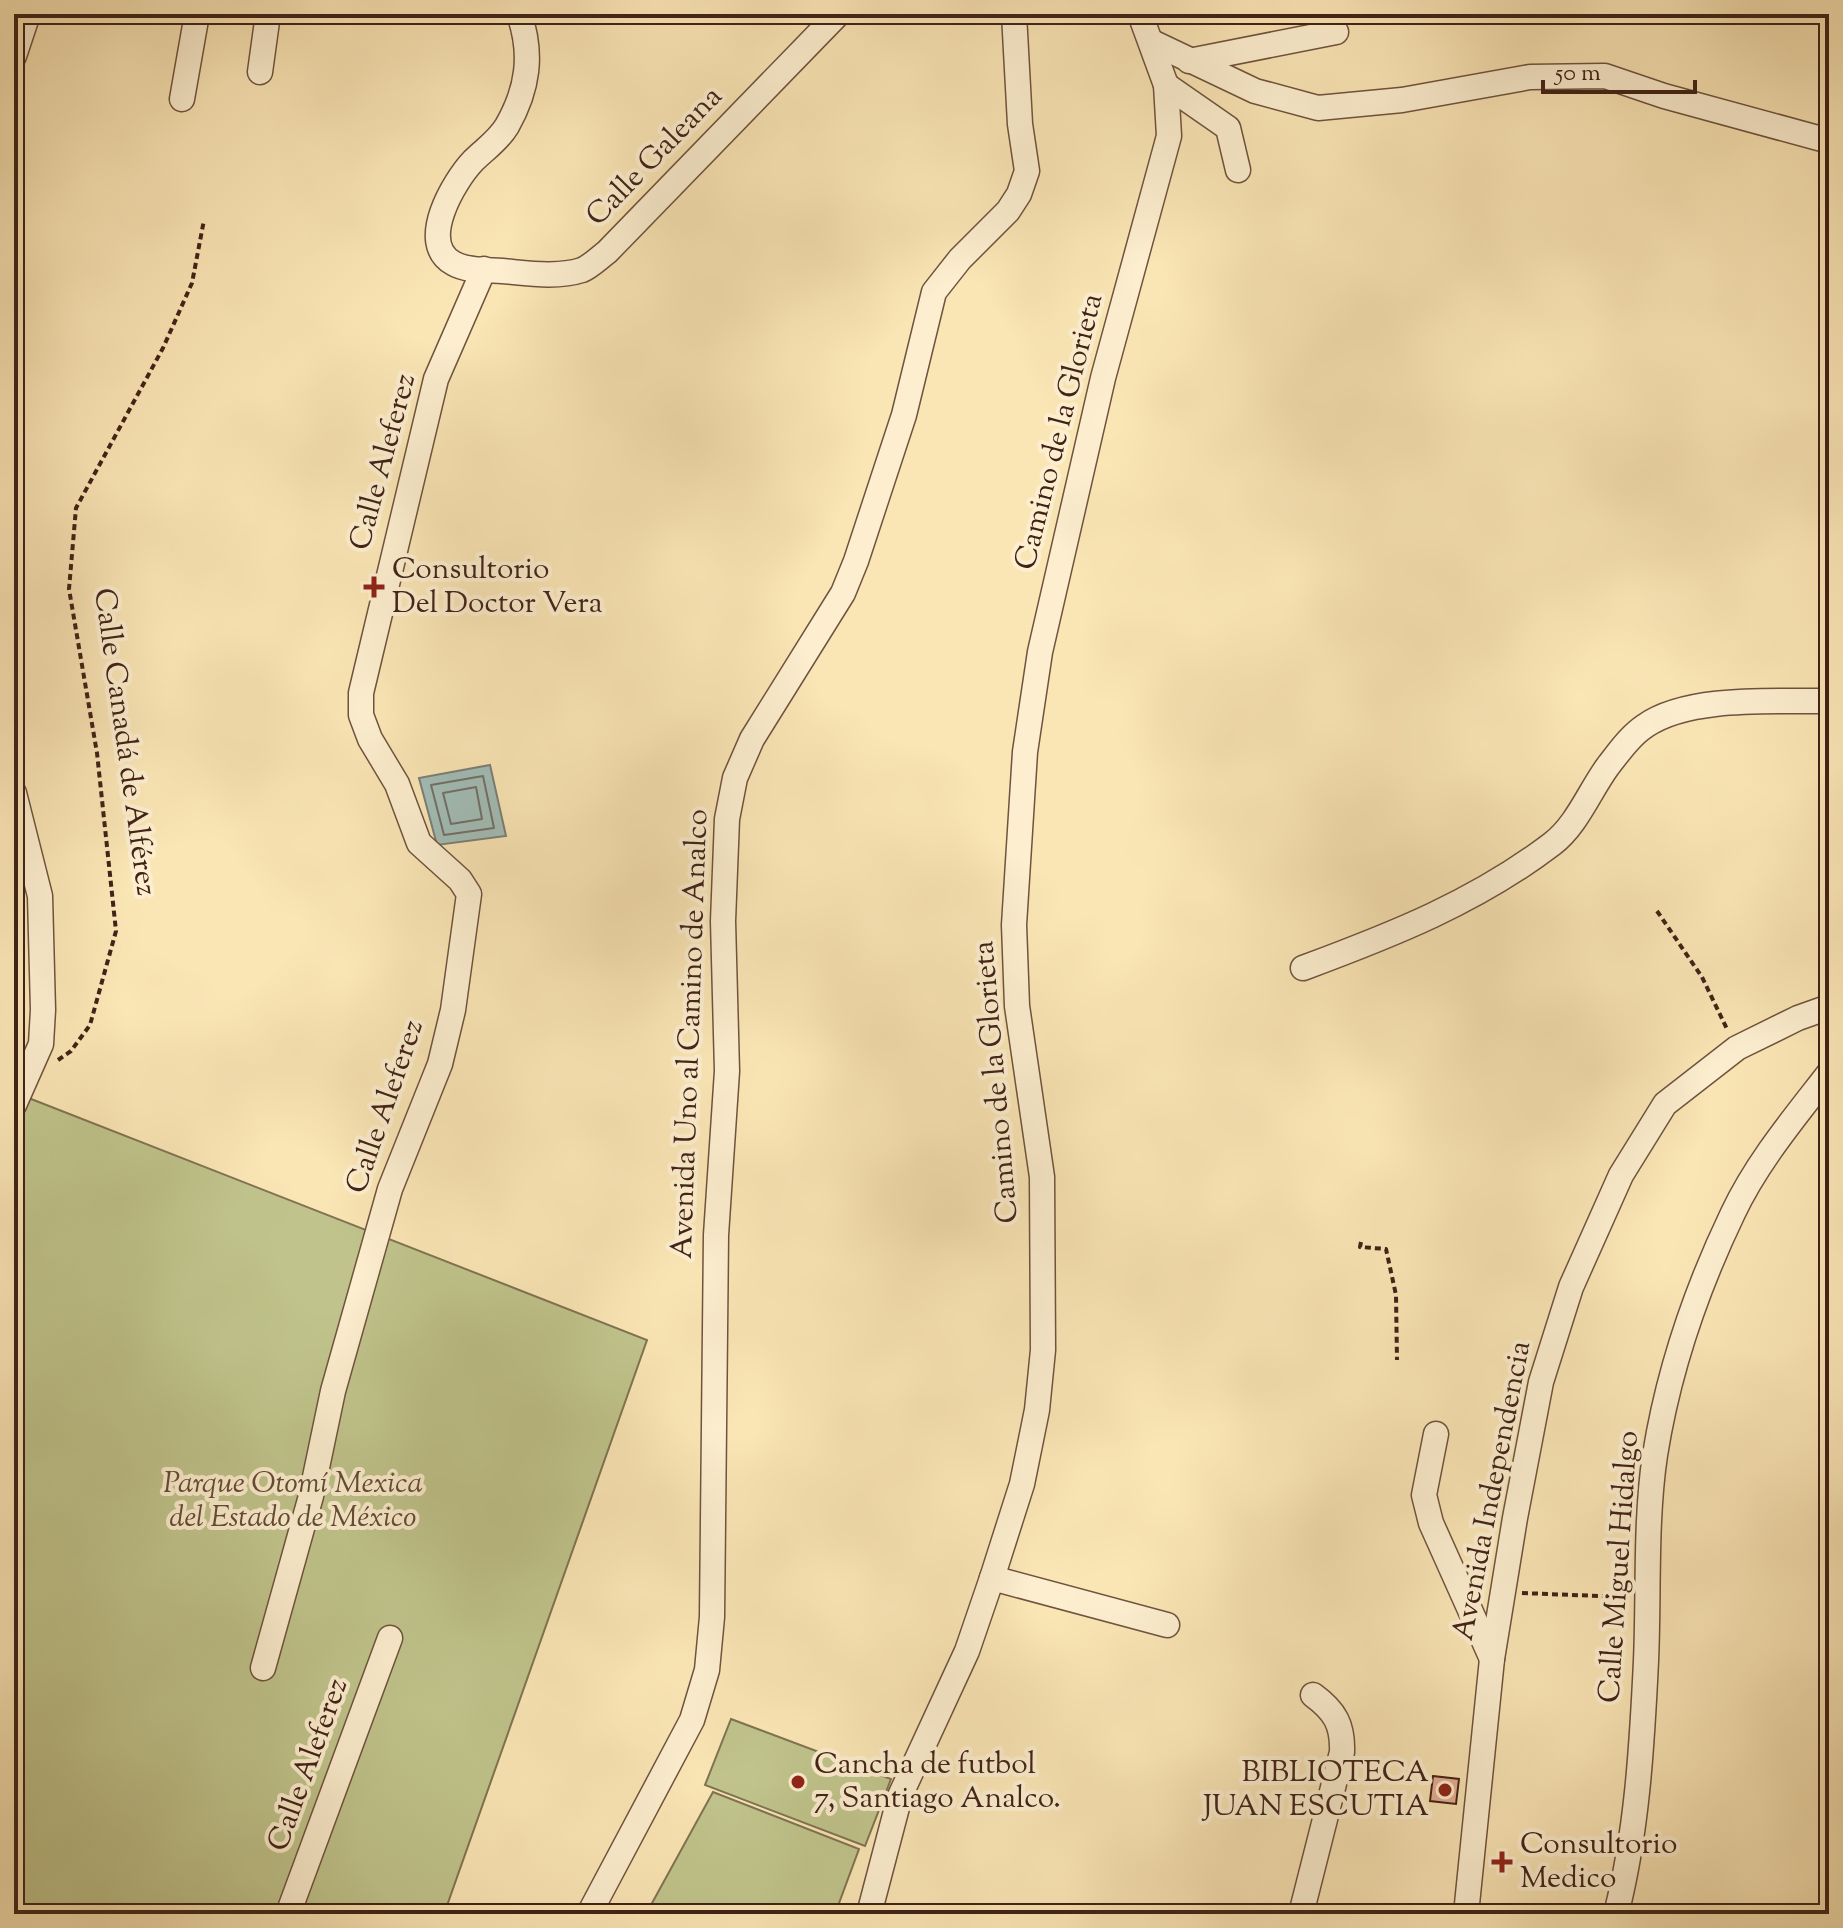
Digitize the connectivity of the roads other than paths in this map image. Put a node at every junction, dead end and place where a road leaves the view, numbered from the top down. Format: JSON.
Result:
{"nodes":[{"id":1,"x":28,"y":14,"type":"edge"},
{"id":2,"x":197,"y":14,"type":"edge"},
{"id":3,"x":268,"y":14,"type":"edge"},
{"id":4,"x":519,"y":14,"type":"edge"},
{"id":5,"x":838,"y":14,"type":"edge"},
{"id":6,"x":1014,"y":14,"type":"edge"},
{"id":7,"x":1140,"y":14,"type":"edge"},
{"id":8,"x":1336,"y":32,"type":"dead end"},
{"id":9,"x":1152,"y":42,"type":"junction"},
{"id":10,"x":14,"y":56,"type":"edge"},
{"id":11,"x":1189,"y":61,"type":"junction"},
{"id":12,"x":260,"y":72,"type":"dead end"},
{"id":13,"x":1166,"y":85,"type":"junction"},
{"id":14,"x":182,"y":99,"type":"dead end"},
{"id":15,"x":1829,"y":141,"type":"edge"},
{"id":16,"x":1238,"y":170,"type":"dead end"},
{"id":17,"x":484,"y":269,"type":"junction"},
{"id":18,"x":1829,"y":701,"type":"edge"},
{"id":19,"x":14,"y":793,"type":"edge"},
{"id":20,"x":1303,"y":968,"type":"dead end"},
{"id":21,"x":1829,"y":1007,"type":"edge"},
{"id":22,"x":1829,"y":1073,"type":"edge"},
{"id":23,"x":14,"y":1105,"type":"edge"},
{"id":24,"x":1436,"y":1434,"type":"dead end"},
{"id":25,"x":992,"y":1578,"type":"junction"},
{"id":26,"x":1167,"y":1625,"type":"dead end"},
{"id":27,"x":390,"y":1638,"type":"dead end"},
{"id":28,"x":1492,"y":1659,"type":"junction"},
{"id":29,"x":263,"y":1668,"type":"dead end"},
{"id":30,"x":1313,"y":1695,"type":"dead end"},
{"id":31,"x":288,"y":1914,"type":"edge"},
{"id":32,"x":589,"y":1914,"type":"edge"},
{"id":33,"x":869,"y":1914,"type":"edge"},
{"id":34,"x":1301,"y":1914,"type":"edge"},
{"id":35,"x":1466,"y":1914,"type":"edge"},
{"id":36,"x":1616,"y":1914,"type":"edge"}],
"edges":[{"from":1,"to":10,"type":"street"},
{"from":2,"to":14,"type":"street"},
{"from":3,"to":12,"type":"street"},
{"from":4,"to":17,"type":"street","name":"Calle Galeana"},
{"from":5,"to":17,"type":"street","name":"Calle Galeana"},
{"from":6,"to":32,"type":"street","name":"Avenida Uno al Camino de Analco"},
{"from":7,"to":9,"type":"street","name":"Camino de la Glorieta"},
{"from":8,"to":11,"type":"street"},
{"from":9,"to":11,"type":"street"},
{"from":9,"to":13,"type":"street","name":"Camino de la Glorieta"},
{"from":11,"to":15,"type":"street"},
{"from":13,"to":16,"type":"street"},
{"from":13,"to":25,"type":"street","name":"Camino de la Glorieta"},
{"from":17,"to":29,"type":"street","name":"Calle Aleferez"},
{"from":18,"to":20,"type":"street"},
{"from":19,"to":23,"type":"street"},
{"from":21,"to":28,"type":"street","name":"Avenida Independencia"},
{"from":22,"to":36,"type":"street","name":"Calle Miguel Hidalgo"},
{"from":24,"to":28,"type":"street"},
{"from":25,"to":26,"type":"street"},
{"from":25,"to":33,"type":"street","name":"Camino de la Glorieta"},
{"from":27,"to":31,"type":"street","name":"Calle Aleferez"},
{"from":28,"to":35,"type":"street","name":"Avenida Independencia"},
{"from":30,"to":34,"type":"street"}]}
